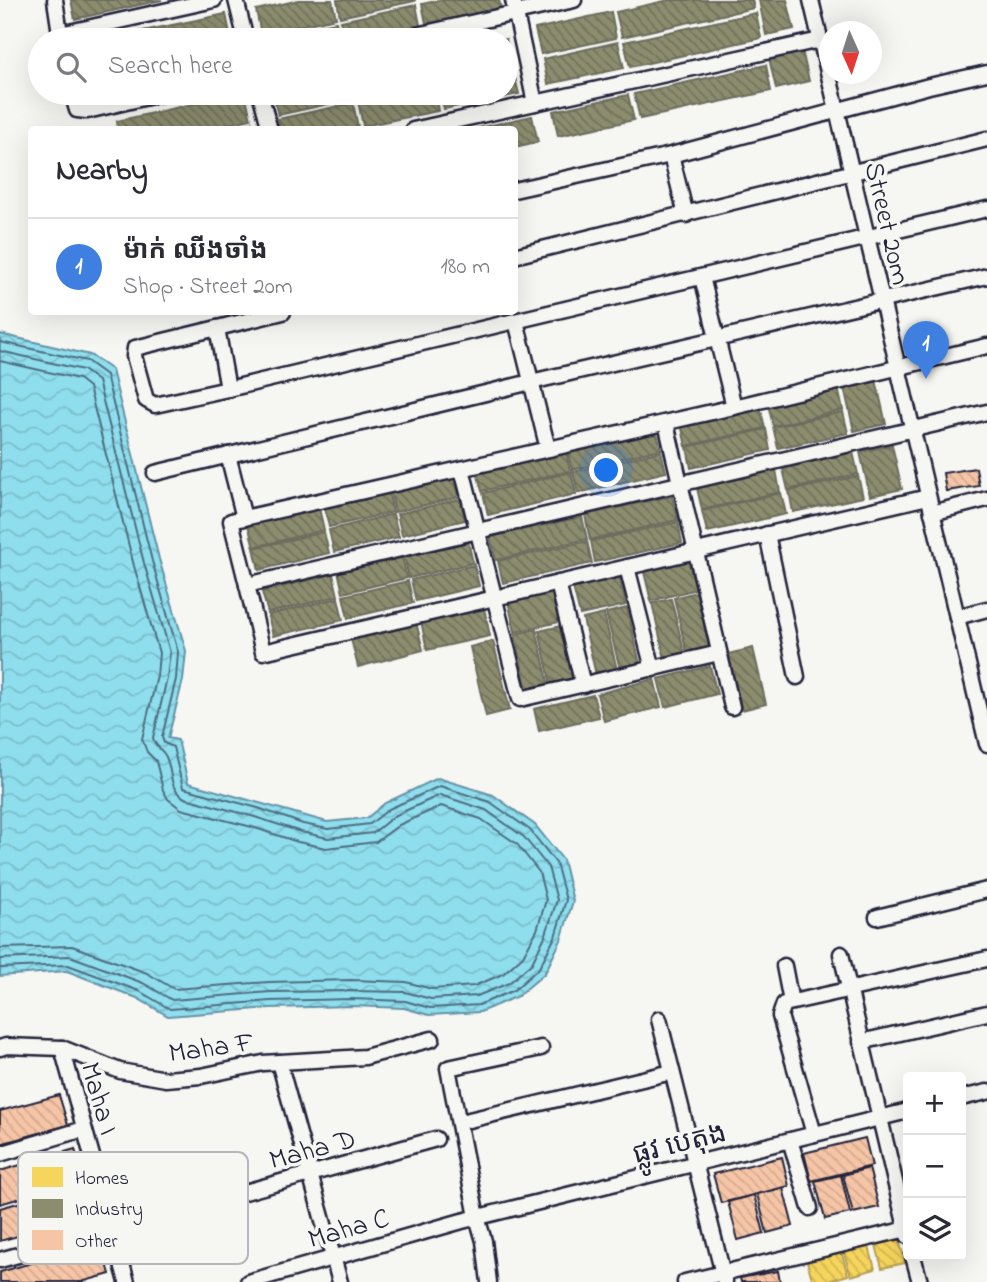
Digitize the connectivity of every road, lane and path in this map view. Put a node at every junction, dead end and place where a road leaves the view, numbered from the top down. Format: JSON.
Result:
{"nodes":[{"id":1,"x":55,"y":0,"type":"edge"},
{"id":2,"x":215,"y":0,"type":"edge"},
{"id":3,"x":236,"y":0,"type":"edge"},
{"id":4,"x":574,"y":0,"type":"edge"},
{"id":5,"x":811,"y":0,"type":"edge"},
{"id":6,"x":514,"y":7,"type":"edge"},
{"id":7,"x":60,"y":28,"type":"edge"},
{"id":8,"x":98,"y":28,"type":"edge"},
{"id":9,"x":243,"y":28,"type":"edge"},
{"id":10,"x":438,"y":28,"type":"edge"},
{"id":11,"x":819,"y":36,"type":"edge"},
{"id":12,"x":819,"y":40,"type":"edge"},
{"id":13,"x":987,"y":73,"type":"edge"},
{"id":14,"x":831,"y":84,"type":"edge"},
{"id":15,"x":535,"y":103,"type":"junction"},
{"id":16,"x":76,"y":105,"type":"edge"},
{"id":17,"x":113,"y":105,"type":"edge"},
{"id":18,"x":263,"y":105,"type":"edge"},
{"id":19,"x":837,"y":110,"type":"junction"},
{"id":20,"x":269,"y":126,"type":"edge"},
{"id":21,"x":430,"y":126,"type":"edge"},
{"id":22,"x":987,"y":139,"type":"edge"},
{"id":23,"x":671,"y":155,"type":"junction"},
{"id":24,"x":851,"y":171,"type":"junction"},
{"id":25,"x":518,"y":189,"type":"edge"},
{"id":26,"x":987,"y":209,"type":"edge"},
{"id":27,"x":686,"y":215,"type":"junction"},
{"id":28,"x":867,"y":236,"type":"junction"},
{"id":29,"x":518,"y":255,"type":"edge"},
{"id":30,"x":987,"y":276,"type":"edge"},
{"id":31,"x":702,"y":277,"type":"junction"},
{"id":32,"x":882,"y":300,"type":"junction"},
{"id":33,"x":270,"y":315,"type":"edge"},
{"id":34,"x":516,"y":321,"type":"junction"},
{"id":35,"x":216,"y":327,"type":"junction"},
{"id":36,"x":717,"y":340,"type":"junction"},
{"id":37,"x":987,"y":346,"type":"edge"},
{"id":38,"x":898,"y":368,"type":"junction"},
{"id":39,"x":531,"y":382,"type":"junction"},
{"id":40,"x":228,"y":389,"type":"junction"},
{"id":41,"x":734,"y":407,"type":"junction"},
{"id":42,"x":987,"y":412,"type":"edge"},
{"id":43,"x":666,"y":423,"type":"junction"},
{"id":44,"x":912,"y":429,"type":"junction"},
{"id":45,"x":548,"y":449,"type":"junction"},
{"id":46,"x":228,"y":455,"type":"junction"},
{"id":47,"x":462,"y":469,"type":"junction"},
{"id":48,"x":155,"y":473,"type":"dead end"},
{"id":49,"x":680,"y":484,"type":"junction"},
{"id":50,"x":928,"y":496,"type":"junction"},
{"id":51,"x":987,"y":499,"type":"edge"},
{"id":52,"x":932,"y":513,"type":"junction"},
{"id":53,"x":244,"y":518,"type":"junction"},
{"id":54,"x":478,"y":531,"type":"junction"},
{"id":55,"x":766,"y":534,"type":"junction"},
{"id":56,"x":696,"y":551,"type":"junction"},
{"id":57,"x":627,"y":567,"type":"junction"},
{"id":58,"x":558,"y":583,"type":"junction"},
{"id":59,"x":247,"y":585,"type":"junction"},
{"id":60,"x":495,"y":598,"type":"junction"},
{"id":61,"x":987,"y":609,"type":"edge"},
{"id":62,"x":957,"y":617,"type":"junction"},
{"id":63,"x":719,"y":653,"type":"junction"},
{"id":64,"x":653,"y":669,"type":"junction"},
{"id":65,"x":797,"y":677,"type":"dead end"},
{"id":66,"x":583,"y":685,"type":"junction"},
{"id":67,"x":981,"y":686,"type":"edge"},
{"id":68,"x":732,"y":707,"type":"dead end"},
{"id":69,"x":987,"y":742,"type":"edge"},
{"id":70,"x":987,"y":890,"type":"edge"},
{"id":71,"x":877,"y":917,"type":"dead end"},
{"id":72,"x":841,"y":954,"type":"dead end"},
{"id":73,"x":987,"y":959,"type":"edge"},
{"id":74,"x":784,"y":966,"type":"dead end"},
{"id":75,"x":850,"y":990,"type":"junction"},
{"id":76,"x":791,"y":1002,"type":"junction"},
{"id":77,"x":987,"y":1013,"type":"edge"},
{"id":78,"x":659,"y":1018,"type":"dead end"},
{"id":79,"x":432,"y":1038,"type":"dead end"},
{"id":80,"x":861,"y":1042,"type":"junction"},
{"id":81,"x":0,"y":1048,"type":"edge"},
{"id":82,"x":62,"y":1048,"type":"junction"},
{"id":83,"x":541,"y":1048,"type":"dead end"},
{"id":84,"x":279,"y":1062,"type":"junction"},
{"id":85,"x":671,"y":1072,"type":"junction"},
{"id":86,"x":987,"y":1092,"type":"edge"},
{"id":87,"x":966,"y":1097,"type":"edge"},
{"id":88,"x":903,"y":1112,"type":"edge"},
{"id":89,"x":880,"y":1118,"type":"junction"},
{"id":90,"x":469,"y":1119,"type":"dead end"},
{"id":91,"x":84,"y":1129,"type":"junction"},
{"id":92,"x":814,"y":1134,"type":"junction"},
{"id":93,"x":436,"y":1139,"type":"dead end"},
{"id":94,"x":790,"y":1140,"type":"junction"},
{"id":95,"x":90,"y":1152,"type":"edge"},
{"id":96,"x":0,"y":1154,"type":"edge"},
{"id":97,"x":695,"y":1164,"type":"junction"},
{"id":98,"x":310,"y":1174,"type":"junction"},
{"id":99,"x":248,"y":1191,"type":"edge"},
{"id":100,"x":810,"y":1209,"type":"dead end"},
{"id":101,"x":903,"y":1216,"type":"edge"},
{"id":102,"x":477,"y":1217,"type":"junction"},
{"id":103,"x":462,"y":1221,"type":"joint"},
{"id":104,"x":903,"y":1234,"type":"edge"},
{"id":105,"x":18,"y":1255,"type":"edge"},
{"id":106,"x":332,"y":1256,"type":"junction"},
{"id":107,"x":0,"y":1260,"type":"edge"},
{"id":108,"x":914,"y":1261,"type":"edge"},
{"id":109,"x":122,"y":1264,"type":"edge"},
{"id":110,"x":724,"y":1278,"type":"edge"},
{"id":111,"x":127,"y":1282,"type":"edge"},
{"id":112,"x":248,"y":1282,"type":"edge"},
{"id":113,"x":340,"y":1282,"type":"edge"},
{"id":114,"x":489,"y":1282,"type":"edge"},
{"id":115,"x":685,"y":1282,"type":"edge"},
{"id":116,"x":919,"y":1282,"type":"edge"}],
"edges":[{"from":1,"to":7,"type":"street"},
{"from":2,"to":8,"type":"street"},
{"from":3,"to":9,"type":"street"},
{"from":4,"to":6,"type":"street"},
{"from":5,"to":11,"type":"street","name":"Street 20m"},
{"from":6,"to":10,"type":"street"},
{"from":6,"to":15,"type":"street"},
{"from":12,"to":15,"type":"street"},
{"from":13,"to":19,"type":"street"},
{"from":14,"to":19,"type":"street","name":"Street 20m"},
{"from":15,"to":21,"type":"street"},
{"from":16,"to":17,"type":"street"},
{"from":18,"to":20,"type":"street"},
{"from":19,"to":23,"type":"street"},
{"from":19,"to":24,"type":"street","name":"Street 20m"},
{"from":22,"to":24,"type":"street"},
{"from":23,"to":25,"type":"street"},
{"from":23,"to":27,"type":"street"},
{"from":24,"to":27,"type":"street"},
{"from":24,"to":28,"type":"street","name":"Street 20m"},
{"from":26,"to":28,"type":"street"},
{"from":27,"to":29,"type":"street"},
{"from":28,"to":31,"type":"street"},
{"from":28,"to":32,"type":"street","name":"Street 20m"},
{"from":30,"to":32,"type":"street"},
{"from":31,"to":34,"type":"street"},
{"from":31,"to":36,"type":"street"},
{"from":32,"to":36,"type":"street"},
{"from":32,"to":38,"type":"street","name":"Street 20m"},
{"from":33,"to":35,"type":"street"},
{"from":34,"to":39,"type":"street"},
{"from":34,"to":40,"type":"street"},
{"from":35,"to":40,"type":"street"},
{"from":35,"to":40,"type":"street"},
{"from":36,"to":39,"type":"street"},
{"from":36,"to":41,"type":"street"},
{"from":37,"to":38,"type":"street"},
{"from":38,"to":41,"type":"street"},
{"from":38,"to":44,"type":"street","name":"Street 20m"},
{"from":39,"to":45,"type":"street"},
{"from":39,"to":46,"type":"street"},
{"from":41,"to":43,"type":"street"},
{"from":42,"to":44,"type":"street"},
{"from":43,"to":45,"type":"street"},
{"from":43,"to":49,"type":"street"},
{"from":44,"to":49,"type":"street"},
{"from":44,"to":50,"type":"street","name":"Street 20m"},
{"from":45,"to":47,"type":"street"},
{"from":46,"to":48,"type":"street"},
{"from":46,"to":53,"type":"street"},
{"from":47,"to":53,"type":"street"},
{"from":47,"to":54,"type":"street"},
{"from":49,"to":54,"type":"street"},
{"from":49,"to":56,"type":"street"},
{"from":50,"to":52,"type":"street","name":"Street 20m"},
{"from":50,"to":55,"type":"street"},
{"from":51,"to":52,"type":"street"},
{"from":52,"to":62,"type":"street","name":"Street 20m"},
{"from":53,"to":59,"type":"street"},
{"from":54,"to":59,"type":"street"},
{"from":54,"to":60,"type":"street"},
{"from":55,"to":56,"type":"street"},
{"from":55,"to":65,"type":"street"},
{"from":56,"to":57,"type":"street"},
{"from":56,"to":63,"type":"street"},
{"from":57,"to":58,"type":"street"},
{"from":57,"to":64,"type":"street"},
{"from":58,"to":60,"type":"street"},
{"from":58,"to":66,"type":"street"},
{"from":59,"to":60,"type":"street"},
{"from":60,"to":66,"type":"street"},
{"from":61,"to":62,"type":"street"},
{"from":62,"to":67,"type":"street","name":"Street 20m"},
{"from":63,"to":64,"type":"street"},
{"from":63,"to":68,"type":"street"},
{"from":64,"to":66,"type":"street"},
{"from":67,"to":69,"type":"street","name":"Street 20m"},
{"from":70,"to":71,"type":"street"},
{"from":72,"to":75,"type":"street"},
{"from":73,"to":75,"type":"street"},
{"from":74,"to":76,"type":"street"},
{"from":75,"to":76,"type":"street"},
{"from":75,"to":80,"type":"street"},
{"from":76,"to":92,"type":"street"},
{"from":77,"to":80,"type":"street"},
{"from":78,"to":85,"type":"street"},
{"from":79,"to":84,"type":"street","name":"Maha F"},
{"from":80,"to":89,"type":"street"},
{"from":81,"to":82,"type":"street","name":"Maha F"},
{"from":82,"to":84,"type":"street","name":"Maha F"},
{"from":82,"to":91,"type":"street","name":"Maha I"},
{"from":83,"to":102,"type":"street"},
{"from":84,"to":98,"type":"street"},
{"from":85,"to":90,"type":"street"},
{"from":85,"to":97,"type":"street"},
{"from":86,"to":87,"type":"street"},
{"from":88,"to":89,"type":"street","name":"ផ្លូវ បេតុង"},
{"from":89,"to":92,"type":"street","name":"ផ្លូវ បេតុង"},
{"from":89,"to":101,"type":"street"},
{"from":91,"to":95,"type":"street","name":"Maha I"},
{"from":91,"to":96,"type":"street"},
{"from":92,"to":94,"type":"street","name":"ផ្លូវ បេតុង"},
{"from":93,"to":98,"type":"street","name":"Maha D"},
{"from":94,"to":97,"type":"street","name":"ផ្លូវ បេតុង"},
{"from":94,"to":100,"type":"street"},
{"from":97,"to":102,"type":"street","name":"ផ្លូវ បេតុង"},
{"from":97,"to":110,"type":"street"},
{"from":98,"to":99,"type":"street","name":"Maha D"},
{"from":98,"to":106,"type":"street"},
{"from":102,"to":103,"type":"street","name":"ផ្លូវ បេតុង"},
{"from":102,"to":114,"type":"street"},
{"from":103,"to":106,"type":"street","name":"Maha C"},
{"from":104,"to":110,"type":"street"},
{"from":105,"to":107,"type":"street","name":"Maha D"},
{"from":106,"to":112,"type":"street","name":"Maha C"},
{"from":106,"to":113,"type":"street"},
{"from":108,"to":116,"type":"street"},
{"from":109,"to":111,"type":"street","name":"Maha I"},
{"from":110,"to":115,"type":"street"}]}
